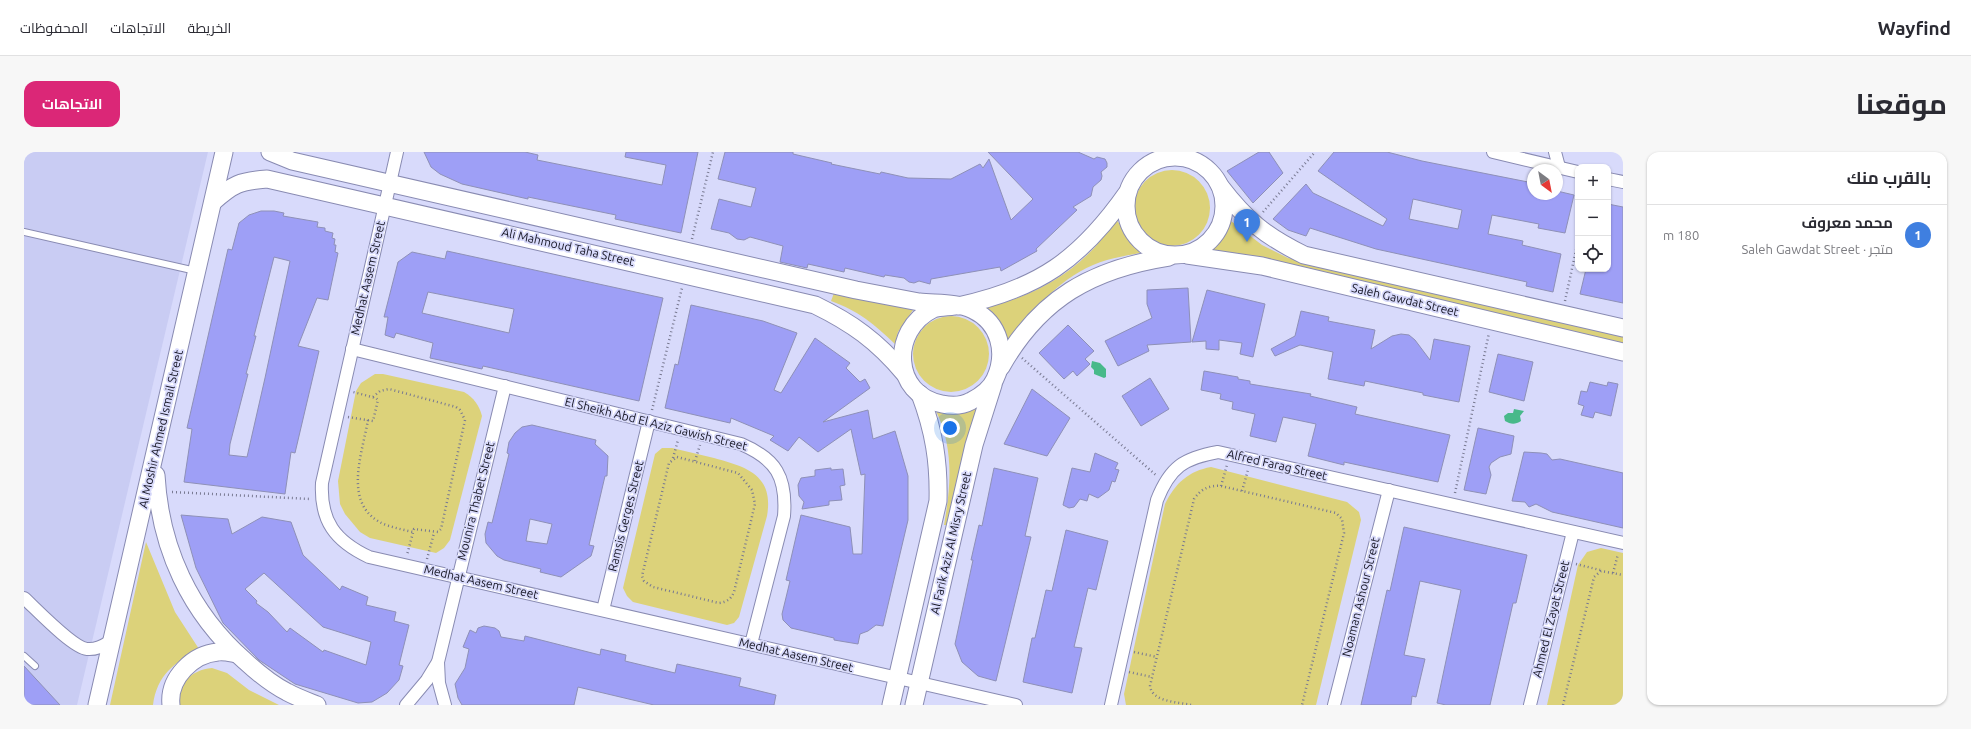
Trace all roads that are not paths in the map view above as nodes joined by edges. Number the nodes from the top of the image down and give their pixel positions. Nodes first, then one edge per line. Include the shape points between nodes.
1 (224, 152) edge
2 (270, 152) edge
3 (397, 152) edge
4 (1141, 152) edge
5 (1202, 152) edge
6 (1493, 152) edge
7 (1555, 152) edge
8 (1513, 154) edge
9 (1548, 164) edge
10 (1558, 164) edge
11 (1563, 168) edge
12 (1575, 171) edge
13 (1216, 180) junction
14 (1611, 180) edge
15 (1623, 182) edge
16 (390, 183) junction
17 (1129, 187) junction
18 (213, 202) junction
19 (385, 206) junction
20 (24, 232) edge
21 (1179, 256) junction
22 (198, 271) junction
23 (956, 306) junction
24 (1623, 328) edge
25 (352, 349) junction
26 (1623, 352) edge
27 (905, 374) junction
28 (997, 376) junction
29 (505, 386) junction
30 (920, 394) junction
31 (649, 421) junction
32 (155, 459) junction
33 (1388, 490) junction
34 (1573, 532) junction
35 (1622, 543) edge
36 (458, 577) junction
37 (24, 598) edge
38 (603, 610) junction
39 (112, 640) junction
40 (751, 644) junction
41 (237, 654) junction
42 (24, 656) edge
43 (438, 662) junction
44 (35, 666) dead end
45 (898, 678) junction
46 (920, 683) junction
47 (98, 705) edge
48 (171, 705) edge
49 (318, 705) edge
50 (406, 705) edge
51 (445, 705) edge
52 (891, 705) edge
53 (914, 705) edge
54 (1016, 705) edge
55 (1111, 705) edge
56 (1334, 705) edge
57 (1530, 705) edge

1 - 18 street, Al Moshir Ahmed Ismail Street
2 - 16 street, Ali Mahmoud Taha Street via 292,161
3 - 16 street, Medhat Aasem Street
4 - 17 street
5 - 13 street
6 - 8 street
7 - 10 street
8 - 9 street
11 - 12 street
13 - 17 street via 1198,162 1180,157 1161,159 1144,167
13 - 21 street via 1224,203 1223,220 1215,236 1202,248
13 - 24 street, Saleh Gawdat Street via 1253,224 1277,242 1304,255
14 - 15 street
16 - 19 street, Medhat Aasem Street
16 - 23 street, Ali Mahmoud Taha Street via 888,296
17 - 21 street via 1125,211 1130,228 1140,242 1155,252
17 - 23 street via 1107,222 1083,247 1055,269 1025,286 999,296
18 - 19 street, Ali Mahmoud Taha Street via 231,186 248,180 267,179
18 - 22 street, Al Moshir Ahmed Ismail Street
19 - 25 street, Medhat Aasem Street
19 - 27 street, Ali Mahmoud Taha Street via 815,305 865,333 887,352
20 - 22 lane
21 - 26 street, Saleh Gawdat Street via 1262,266
21 - 28 street, Al Farik Aziz Al Misry Street via 1137,262 1109,271 1071,290 1042,312 1026,329
22 - 32 street, Al Moshir Ahmed Ismail Street
23 - 27 street via 934,309 917,319 906,336 902,355
23 - 28 street via 972,310 984,317 994,328 1000,341 1002,355
25 - 29 street, El Sheikh Abd El Aziz Gawish Street
25 - 36 street, Medhat Aasem Street via 322,483 321,500 326,518 336,535 351,548 369,557
27 - 30 street
28 - 30 street via 982,395 962,404 951,406 934,402
28 - 46 street, Al Farik Aziz Al Misry Street via 974,444
29 - 31 street, El Sheikh Abd El Aziz Gawish Street
29 - 36 street, Mounira Thabet Street
30 - 45 street, Al Farik Aziz Al Misry Street via 936,446 938,502
31 - 38 street, Ramsis Gerges Street
31 - 40 street, El Sheikh Abd El Aziz Gawish Street via 741,444 758,451 772,463 781,479 785,497 784,516
32 - 39 street, Al Moshir Ahmed Ismail Street
32 - 41 street via 163,531 175,565 191,598 212,628
33 - 34 street, Alfred Farag Street
33 - 55 street, Alfred Farag Street via 1218,452 1196,456 1178,466 1164,483 1157,500
33 - 56 street, Noaman Ashour Street
34 - 35 street, Alfred Farag Street
34 - 57 street, Ahmed El Zayat Street
36 - 38 street, Medhat Aasem Street
36 - 43 street, Mounira Thabet Street
37 - 39 street via 70,642 85,649 98,648
38 - 40 street, Medhat Aasem Street
39 - 47 street, Al Moshir Ahmed Ismail Street
40 - 45 street, Medhat Aasem Street
41 - 48 street via 212,653 185,667 175,682
41 - 49 street via 260,675 286,692
42 - 44 lane
43 - 50 street, Mounira Thabet Street
43 - 51 street, Mounira Thabet Street via 439,683
45 - 46 street, Medhat Aasem Street
45 - 52 street, Al Farik Aziz Al Misry Street
46 - 53 street, Al Farik Aziz Al Misry Street
46 - 54 street, Medhat Aasem Street

